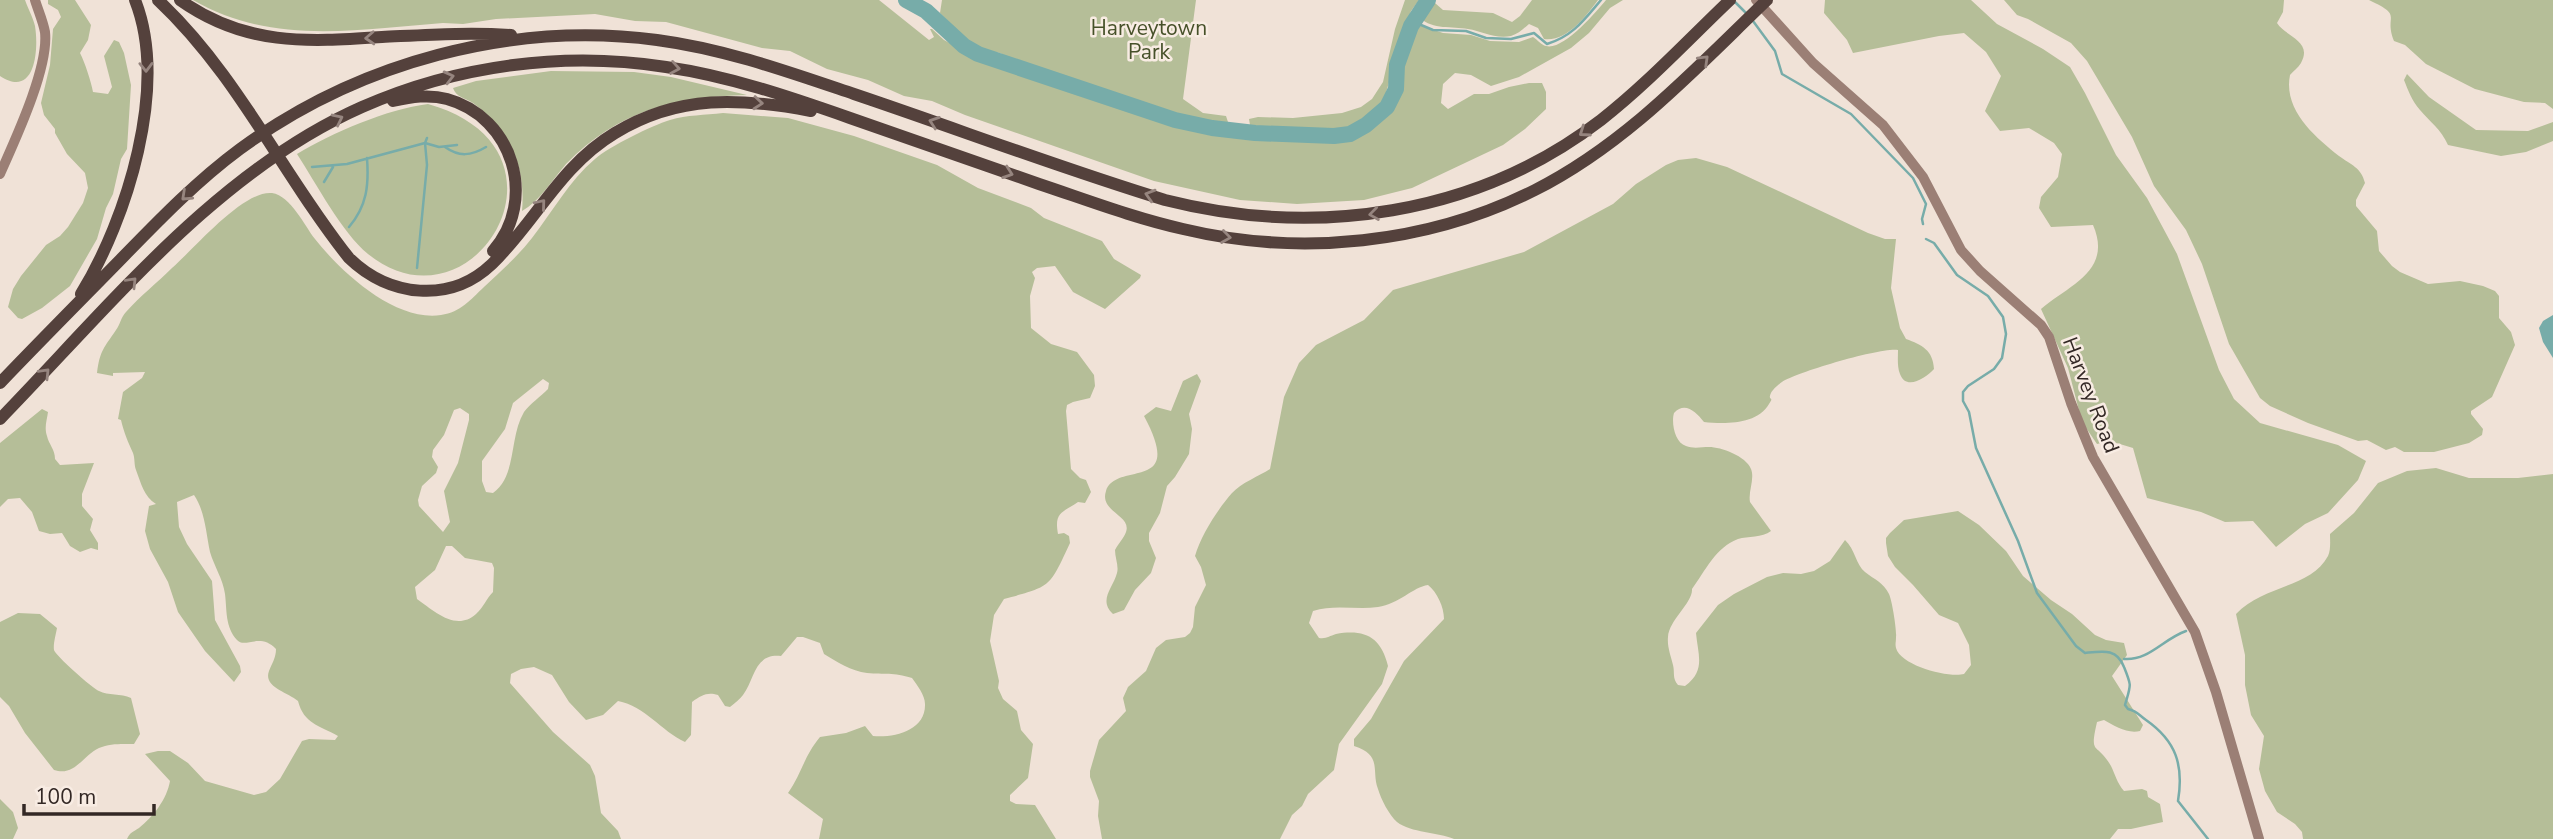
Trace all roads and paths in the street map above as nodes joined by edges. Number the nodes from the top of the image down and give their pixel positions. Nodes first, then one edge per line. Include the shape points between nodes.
1 (35, 0) edge
2 (135, 0) edge
3 (158, 0) edge
4 (170, 0) edge
5 (180, 0) edge
6 (1730, 0) edge
7 (1756, 0) edge
8 (1767, 0) edge
9 (536, 38) junction
10 (362, 107) junction
11 (844, 116) junction
12 (0, 174) edge
13 (68, 312) junction
14 (0, 383) edge
15 (3, 417) edge
16 (2259, 839) edge

1 - 12 street via 45,32 43,57
2 -> 13 highway via 146,65 138,151 117,222
3 -> 11 highway via 230,81 349,258 380,282 406,290 443,289 479,274 586,154 647,117 698,103 735,101
4 - 10 highway via 238,80 361,260 393,279 417,284 457,278 480,264 497,246 514,213 516,177 503,141 473,111 446,99 412,97
9 -> 5 highway via 482,33 276,39 221,24
6 -> 9 highway via 1599,121 1527,166 1441,201 1381,214 1318,219 1223,213 1156,197 720,52 626,37
7 - 16 street, Harvey Road via 1813,62 1883,125 1923,177 1961,250 2049,337 2093,457 2195,632
11 -> 8 highway via 1184,229 1246,239 1365,240 1418,232 1506,204 1589,159 1655,107
9 -> 13 highway via 422,59 361,80 299,111 237,151
10 -> 11 highway via 481,70 604,60 707,74
15 -> 10 highway via 177,237 251,172 314,131
13 - 14 highway

